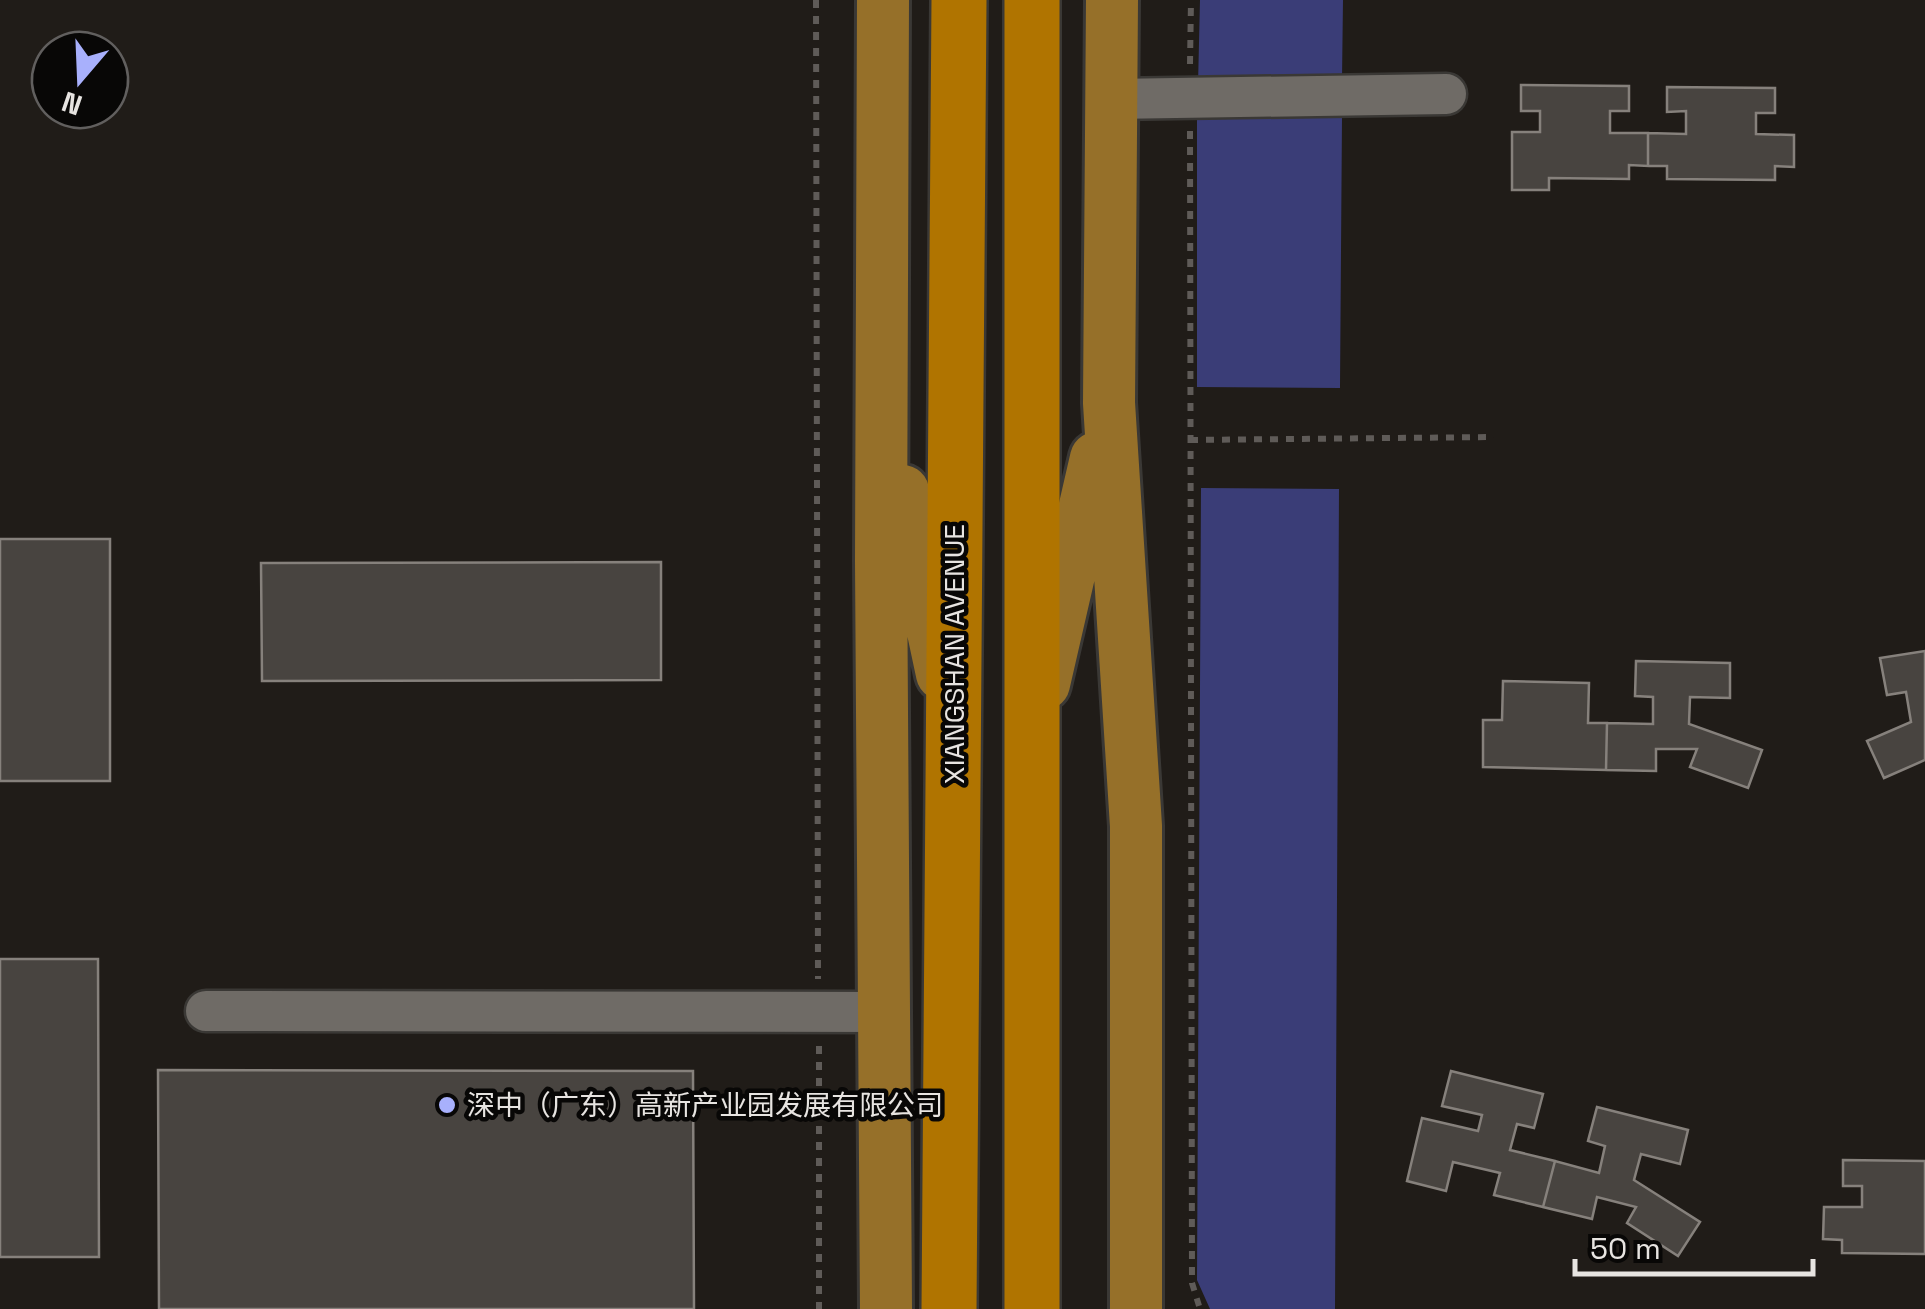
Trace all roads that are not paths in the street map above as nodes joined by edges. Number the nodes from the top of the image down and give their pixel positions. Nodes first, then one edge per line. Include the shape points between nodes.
1 (883, 0) edge
2 (959, 0) edge
3 (1032, 0) edge
4 (1112, 0) edge
5 (1446, 94) dead end
6 (1112, 100) junction
7 (882, 392) junction
8 (1110, 402) junction
9 (954, 730) junction
10 (1032, 734) junction
11 (206, 1011) dead end
12 (884, 1012) junction
13 (1136, 1308) edge
14 (886, 1309) edge
15 (949, 1309) edge
16 (1032, 1309) edge

1 - 7 main road
2 - 9 highway, XIANGSHAN AVENUE
3 - 10 highway
4 - 6 main road
5 - 6 street
6 - 8 main road
7 - 9 main road
7 - 12 main road
8 - 10 main road
8 - 13 main road via 1136,826
9 - 15 highway, XIANGSHAN AVENUE
10 - 16 highway
11 - 12 street
12 - 14 main road

